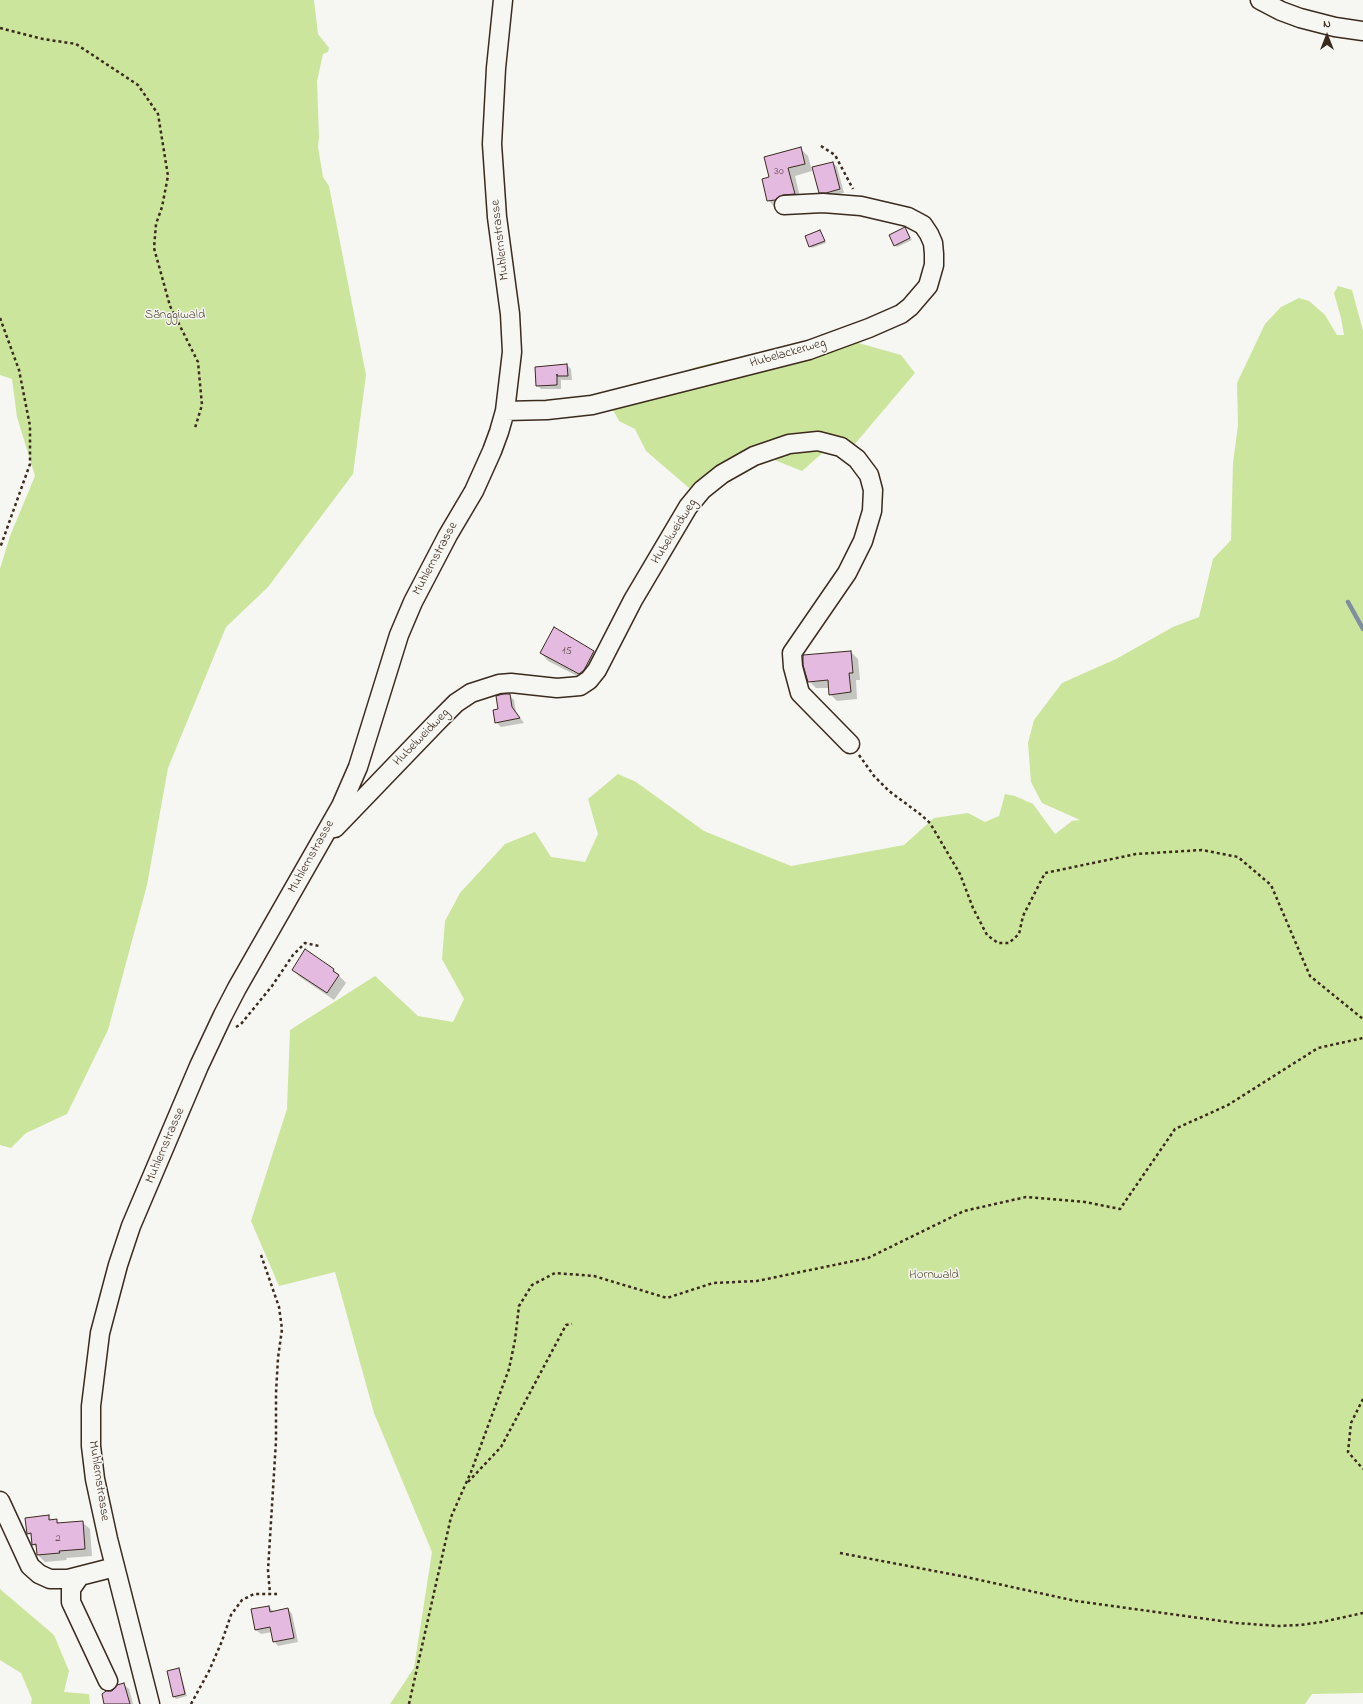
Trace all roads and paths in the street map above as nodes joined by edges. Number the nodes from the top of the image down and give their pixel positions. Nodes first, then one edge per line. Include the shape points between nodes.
1 (503, 0) edge
2 (1260, 0) edge
3 (0, 28) edge
4 (1363, 31) edge
5 (821, 146) dead end
6 (784, 205) dead end
7 (861, 206) junction
8 (0, 318) edge
9 (505, 411) junction
10 (195, 428) dead end
11 (0, 548) edge
12 (850, 744) joint
13 (319, 844) junction
14 (319, 946) dead end
15 (1363, 1019) edge
16 (1363, 1038) edge
17 (212, 1039) junction
18 (261, 1255) dead end
19 (572, 1324) dead end
20 (1363, 1400) edge
21 (1363, 1469) edge
22 (466, 1484) junction
23 (0, 1501) edge
24 (840, 1553) dead end
25 (115, 1567) junction
26 (80, 1576) junction
27 (270, 1594) junction
28 (277, 1594) dead end
29 (1363, 1613) edge
30 (108, 1681) dead end
31 (150, 1704) edge
32 (191, 1704) edge
33 (409, 1704) edge

1 - 9 street, Muhlernstrasse via 492,144 497,217 510,314 512,352
2 - 4 street via 1300,18
3 - 10 path via 76,44 138,85 158,114 168,176 156,224 154,248 170,306 198,362 202,405
5 - 7 path via 836,155
6 - 7 street, Hubelackerweg via 823,203
7 - 9 street, Hubelackerweg via 888,212 923,225 933,243 934,265 928,286 901,314 810,350 667,387 577,407
8 - 11 path via 19,370 30,426 30,464
9 - 13 street, Muhlernstrasse via 492,451 474,491 413,602 358,766 341,806
12 - 13 street, Hubelweidweg via 800,693 792,666 792,653 847,574 863,541 872,511 873,490 869,476 857,459 841,448 818,441 789,444 754,456 722,474 702,490 688,507 589,680 580,686 557,688 499,684 471,693 456,703
12 - 15 path via 874,776 930,824 960,874 987,935 998,943 1009,943 1019,934 1023,916 1044,873 1136,854 1202,850 1238,857 1271,885 1310,976
13 - 17 street, Muhlernstrasse via 237,988
14 - 17 path via 306,943 293,955 241,1024
16 - 22 path via 1318,1048 1228,1105 1175,1129 1120,1209 1085,1202 1026,1196 964,1211 868,1258 757,1281 713,1283 667,1298 594,1276 555,1273 532,1285 519,1306 509,1369
17 - 25 street, Muhlernstrasse via 131,1226 100,1333 93,1388 91,1446 100,1506
18 - 27 path via 279,1307 282,1329 276,1393 276,1441 268,1570
19 - 22 path via 566,1325 501,1446
20 - 21 path via 1351,1424 1348,1452
22 - 33 path via 451,1517
23 - 26 street via 30,1566 50,1579
24 - 29 path via 1076,1601 1236,1623 1300,1625
25 - 26 street
25 - 31 street, Muhlernstrasse
26 - 30 street via 71,1589 71,1602
27 - 28 path
27 - 32 path via 254,1594 242,1600 231,1615 209,1671

